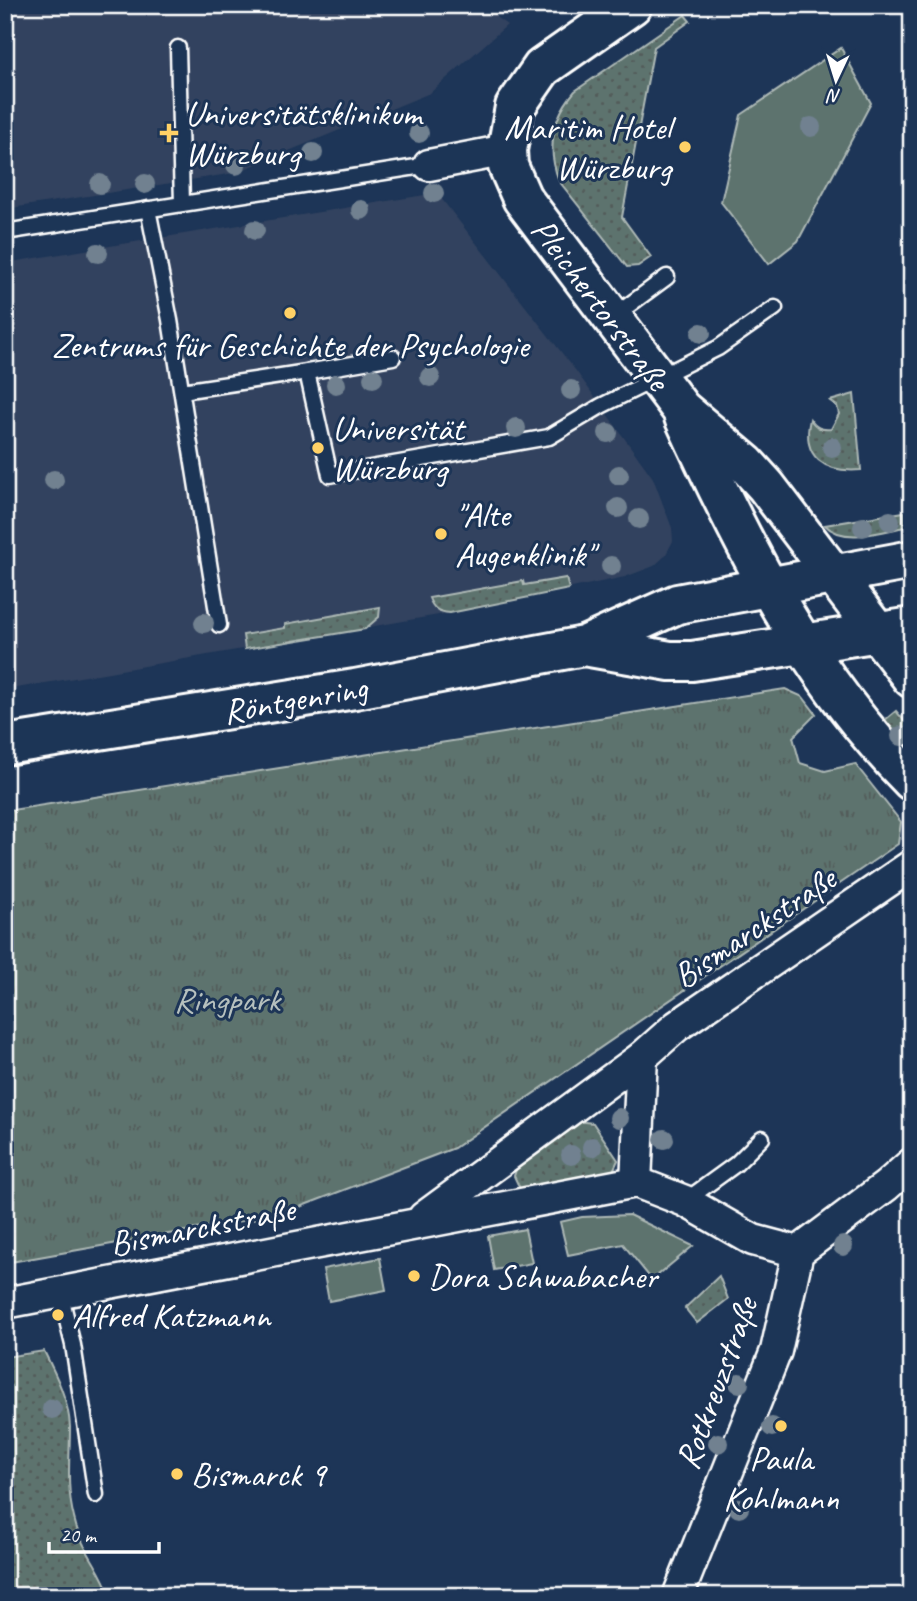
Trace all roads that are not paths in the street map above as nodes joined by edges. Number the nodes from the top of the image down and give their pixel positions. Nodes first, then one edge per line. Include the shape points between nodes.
1 (632, 5) edge
2 (178, 48) dead end
3 (508, 150) junction
4 (429, 166) joint
5 (182, 204) junction
6 (148, 209) junction
7 (5, 232) edge
8 (667, 278) dead end
9 (775, 308) dead end
10 (611, 318) junction
11 (393, 357) dead end
12 (307, 372) junction
13 (656, 378) junction
14 (182, 391) junction
15 (681, 409) junction
16 (912, 560) edge
17 (830, 574) junction
18 (768, 586) junction
19 (219, 625) dead end
20 (894, 630) edge
21 (803, 645) junction
22 (584, 646) junction
23 (912, 678) edge
24 (5, 745) edge
25 (912, 781) edge
26 (912, 865) edge
27 (642, 1057) junction
28 (762, 1138) dead end
29 (912, 1163) edge
30 (486, 1173) junction
31 (636, 1182) junction
32 (685, 1200) junction
33 (513, 1205) junction
34 (414, 1224) junction
35 (798, 1252) junction
36 (60, 1292) junction
37 (5, 1303) edge
38 (96, 1495) dead end
39 (678, 1596) edge

1 - 3 main road, Pleichertorstraße via 542,68 515,107
2 - 5 lane
3 - 4 street
3 - 10 main road, Pleichertorstraße via 508,166 522,198
4 - 5 lane
5 - 6 lane
6 - 7 lane
6 - 14 lane
8 - 10 lane
9 - 13 lane via 718,348
10 - 13 main road, Pleichertorstraße
11 - 12 lane
12 - 13 lane via 330,475 549,437
12 - 14 lane
13 - 15 main road, Pleichertorstraße
14 - 19 lane
15 - 17 main road, Pleichertorstraße via 766,486
15 - 18 main road, Pleichertorstraße
16 - 17 main road, Röntgenring
17 - 18 main road, Röntgenring
17 - 20 main road, Pleichertorstraße
18 - 21 main road, Pleichertorstraße
18 - 22 main road, Röntgenring via 677,604
20 - 21 main road, Röntgenring
20 - 23 main road, Pleichertorstraße
21 - 22 main road, Röntgenring via 692,661
21 - 25 main road, Pleichertorstraße via 853,717
22 - 24 main road, Röntgenring via 355,689
26 - 27 street, Bismarckstraße via 677,1026
27 - 30 street, Bismarckstraße
27 - 31 street
28 - 32 lane via 736,1164
29 - 35 street
30 - 33 street via 502,1185
30 - 34 street, Bismarckstraße
31 - 32 street
31 - 33 street, Bismarckstraße
32 - 35 street via 754,1240
33 - 34 street, Bismarckstraße
34 - 36 street, Bismarckstraße
35 - 39 street, Rotkreuzstraße via 776,1351
36 - 37 street, Bismarckstraße
36 - 38 lane via 73,1345

